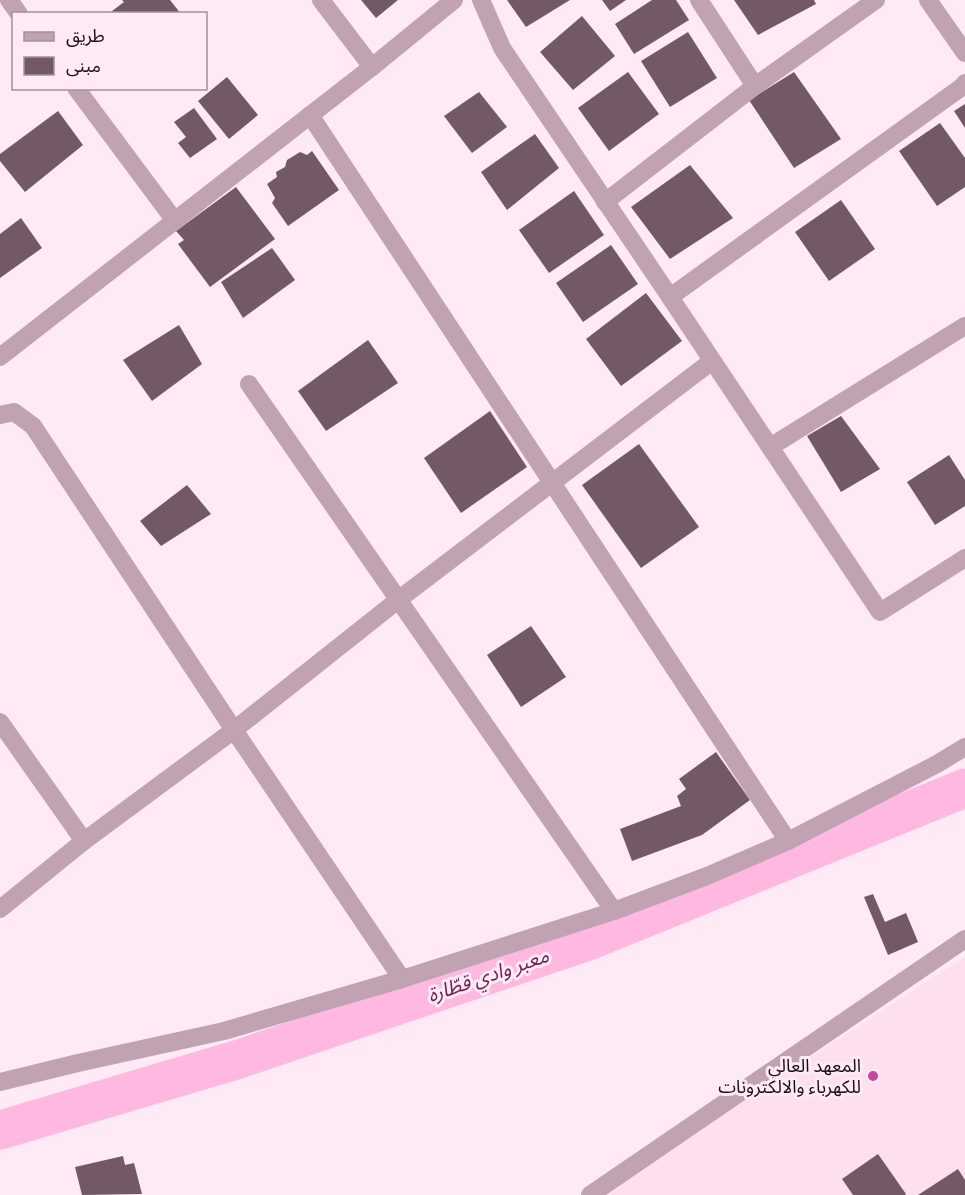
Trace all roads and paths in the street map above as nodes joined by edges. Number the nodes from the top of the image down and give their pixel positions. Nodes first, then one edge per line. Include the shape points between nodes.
1 (321, 0) edge
2 (454, 0) edge
3 (481, 0) edge
4 (699, 0) edge
5 (876, 0) edge
6 (928, 0) edge
7 (965, 52) edge
8 (372, 67) junction
9 (965, 83) edge
10 (755, 86) junction
11 (77, 90) edge
12 (310, 115) junction
13 (605, 202) junction
14 (175, 221) junction
15 (670, 297) junction
16 (965, 326) edge
17 (0, 357) edge
18 (712, 361) junction
19 (249, 384) dead end
20 (0, 415) edge
21 (770, 447) junction
22 (552, 483) junction
23 (965, 558) edge
24 (398, 600) junction
25 (0, 722) edge
26 (234, 730) junction
27 (965, 747) edge
28 (84, 841) junction
29 (789, 841) junction
30 (0, 909) edge
31 (614, 911) junction
32 (965, 939) edge
33 (402, 979) junction
34 (0, 1082) edge
35 (590, 1195) edge

1 - 8 street
2 - 8 street
3 - 13 street via 502,48
4 - 10 street
5 - 10 street
6 - 7 street
8 - 12 street
9 - 15 street
10 - 13 street
11 - 14 street
12 - 14 street
12 - 22 street
13 - 15 street
14 - 17 street
15 - 18 street
16 - 21 street
18 - 21 street
18 - 22 street
19 - 24 street
20 - 26 street via 14,412 33,426
21 - 23 street via 879,612
22 - 24 street
22 - 29 street
24 - 26 street
24 - 31 street
25 - 28 street
26 - 28 street
26 - 33 street
27 - 29 street
28 - 30 street
29 - 31 street
31 - 33 street
32 - 35 street
33 - 34 street via 224,1031

